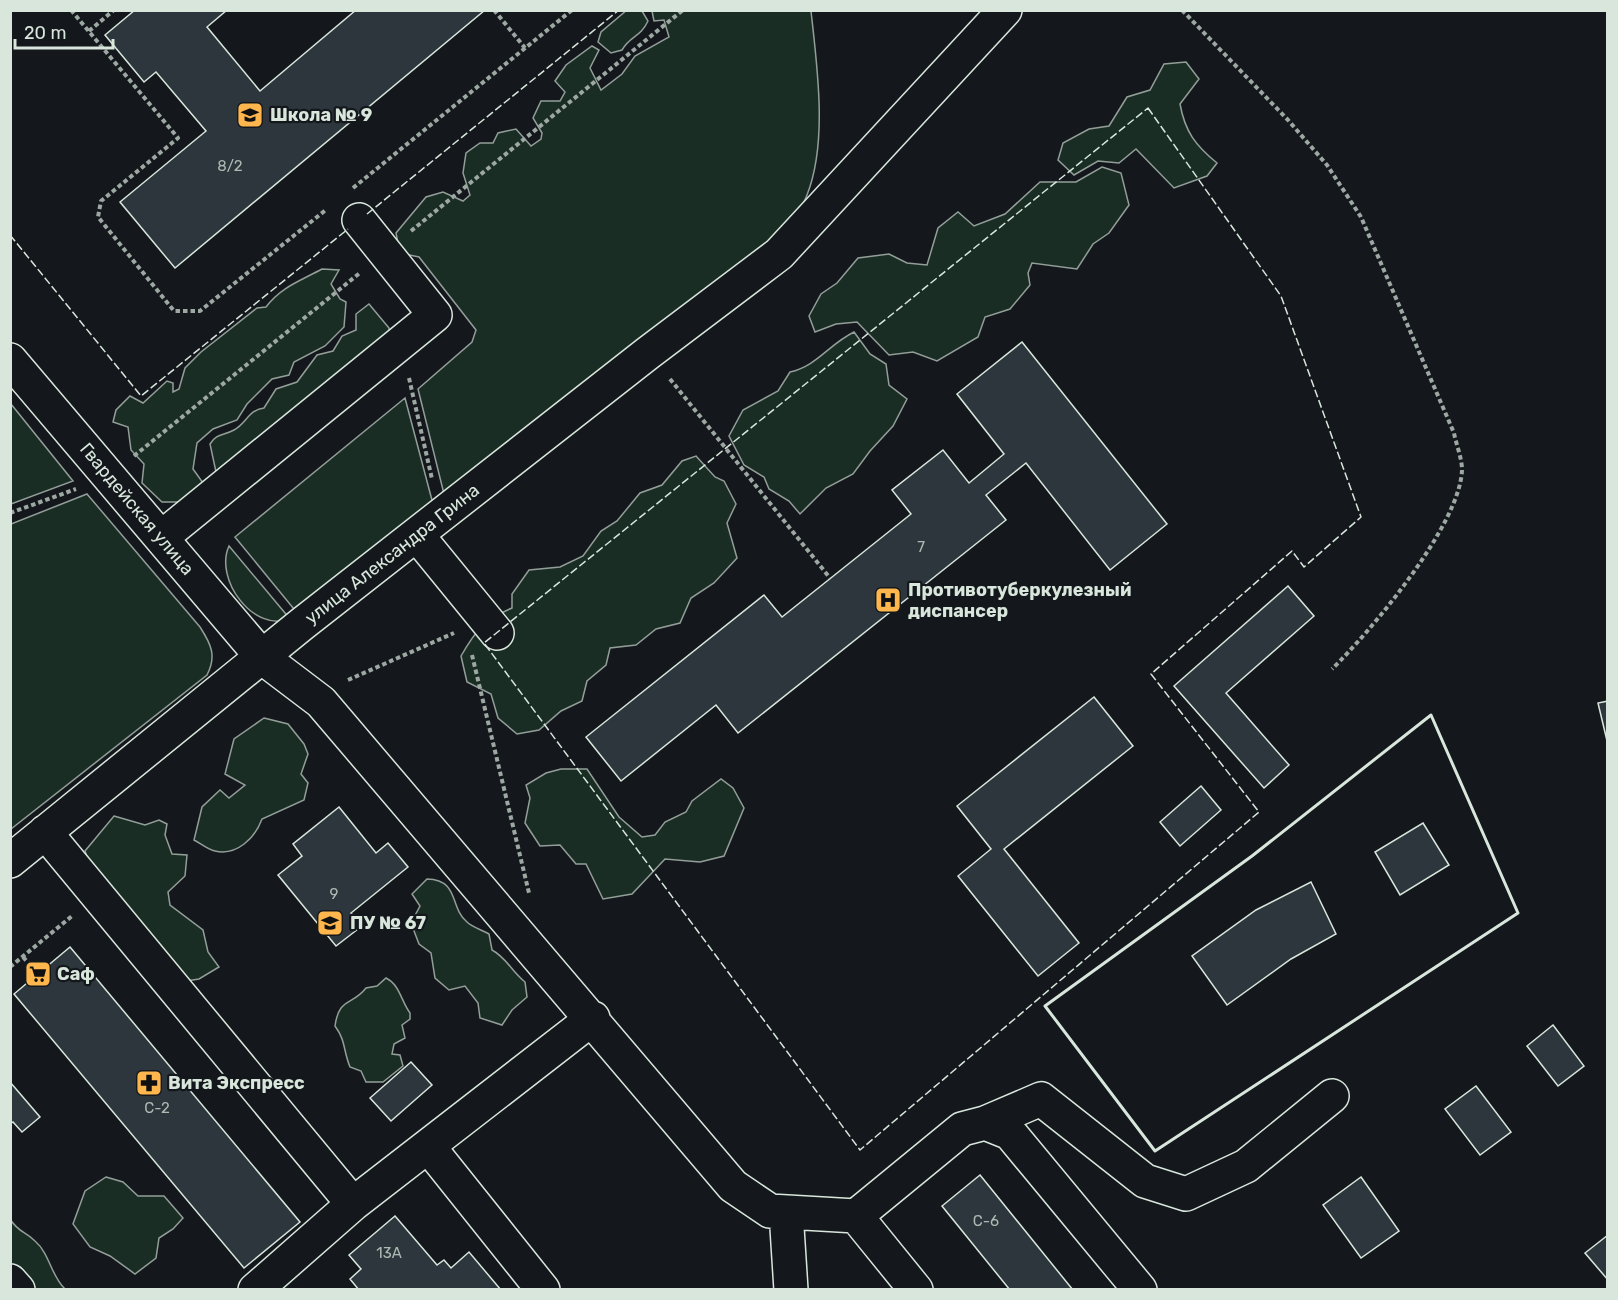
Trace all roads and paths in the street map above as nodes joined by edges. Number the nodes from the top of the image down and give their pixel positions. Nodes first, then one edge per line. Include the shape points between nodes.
1 (71, 10) edge
2 (114, 10) edge
3 (494, 10) edge
4 (572, 10) edge
5 (683, 10) edge
6 (1005, 10) edge
7 (1182, 10) edge
8 (89, 31) junction
9 (525, 48) junction
10 (347, 205) junction
11 (385, 252) junction
12 (400, 342) junction
13 (648, 353) junction
14 (10, 360) edge
15 (110, 477) junction
16 (10, 513) edge
17 (429, 525) junction
18 (162, 537) junction
19 (830, 578) dead end
20 (481, 625) junction
21 (263, 658) junction
22 (1332, 669) dead end
23 (348, 681) dead end
24 (45, 832) junction
25 (10, 861) edge
26 (97, 895) junction
27 (530, 898) dead end
28 (23, 957) junction
29 (10, 967) edge
30 (38, 974) dead end
31 (592, 1018) junction
32 (1332, 1096) dead end
33 (985, 1123) junction
34 (428, 1146) junction
35 (353, 1204) junction
36 (786, 1212) junction
37 (856, 1216) junction
38 (10, 1281) edge
39 (18, 1290) edge
40 (255, 1290) edge
41 (543, 1290) edge
42 (791, 1290) edge
43 (916, 1290) edge
44 (1140, 1290) edge

1 - 8 path
2 - 8 path
3 - 9 path
4 - 9 path
5 - 11 path
6 - 13 street, улица Александра Грина via 779,254
7 - 22 path via 1327,165 1360,218 1454,433 1462,469 1453,503 1429,552 1359,643
8 - 10 path via 178,138 100,201 98,217 174,311 200,311
9 - 10 path
10 - 11 street
11 - 12 street via 435,315
11 - 15 path
12 - 17 path
12 - 18 street
13 - 17 street, улица Александра Грина
13 - 19 path
14 - 15 street, Гвардейская улица
15 - 16 path
15 - 18 street, Гвардейская улица
17 - 20 street
17 - 21 street, улица Александра Грина
18 - 21 street, Гвардейская улица
20 - 23 path
20 - 27 path
21 - 24 street, улица Александра Грина
21 - 31 street, Гвардейская улица via 321,702
24 - 25 street, улица Александра Грина
24 - 26 street
26 - 28 path
26 - 35 street
28 - 29 path
28 - 30 path
31 - 34 street
31 - 36 street, Гвардейская улица via 733,1186 771,1211
32 - 33 street via 1246,1166 1186,1194 1145,1181 1041,1100
33 - 37 street via 962,1129
33 - 44 street via 1010,1132
34 - 35 street
34 - 41 street
35 - 40 street
36 - 37 street, Гвардейская улица
36 - 42 street
37 - 43 street
38 - 39 street

